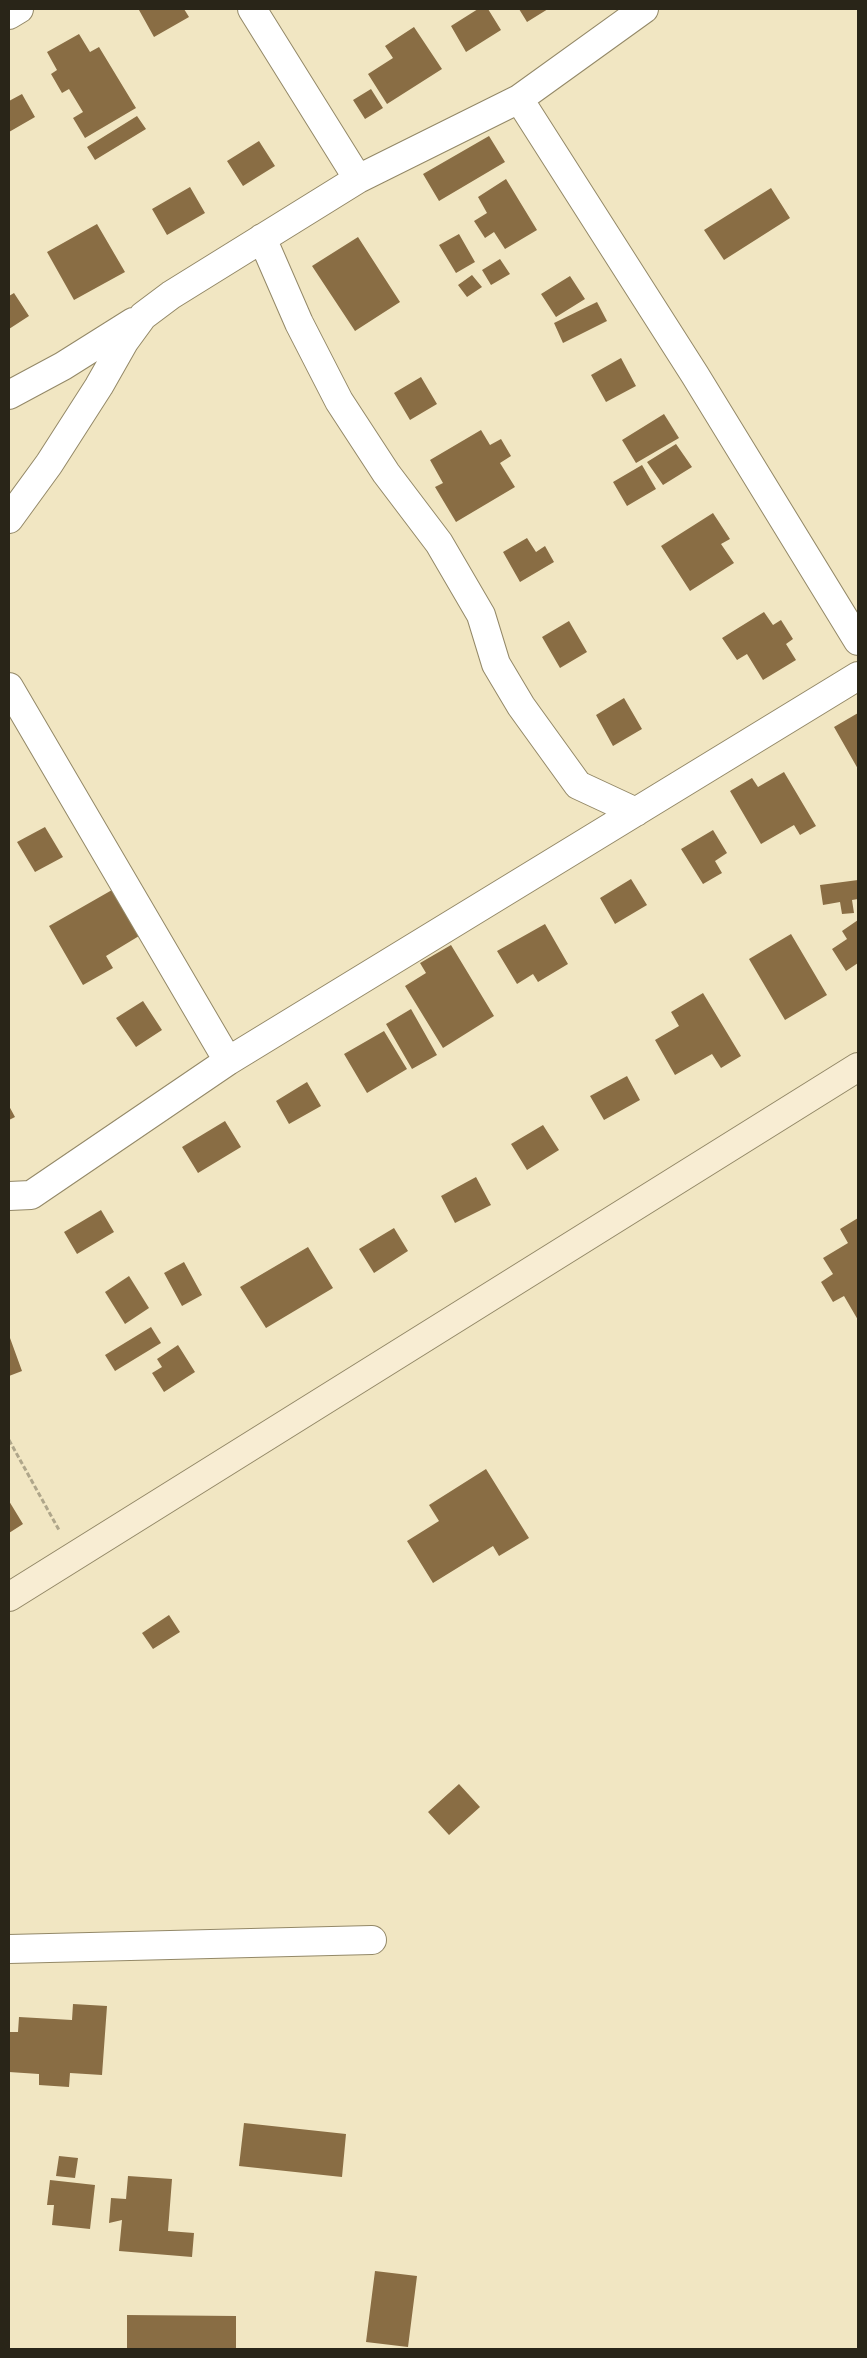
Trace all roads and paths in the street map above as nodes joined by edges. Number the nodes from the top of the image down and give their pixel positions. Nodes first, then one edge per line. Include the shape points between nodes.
1 (252, 9) edge
2 (644, 9) edge
3 (519, 99) junction
4 (358, 179) junction
5 (262, 238) junction
6 (143, 316) junction
7 (9, 395) edge
8 (9, 519) edge
9 (858, 641) edge
10 (858, 676) edge
11 (9, 687) edge
12 (636, 812) junction
13 (228, 1062) junction
14 (858, 1067) edge
15 (9, 1196) edge
16 (9, 1440) edge
17 (74, 1557) junction
18 (9, 1597) edge
19 (372, 1940) dead end
20 (9, 1949) edge

1 - 4 street
2 - 3 street
3 - 4 street
3 - 9 street via 695,375
4 - 5 street
5 - 6 street
5 - 12 street via 299,323 339,401 386,473 440,543 481,616 496,664 521,706 578,785
6 - 7 street
6 - 8 street
10 - 12 street
11 - 13 street
12 - 13 street
13 - 15 street via 31,1195
14 - 17 street
16 - 17 path
17 - 18 street
19 - 20 street

